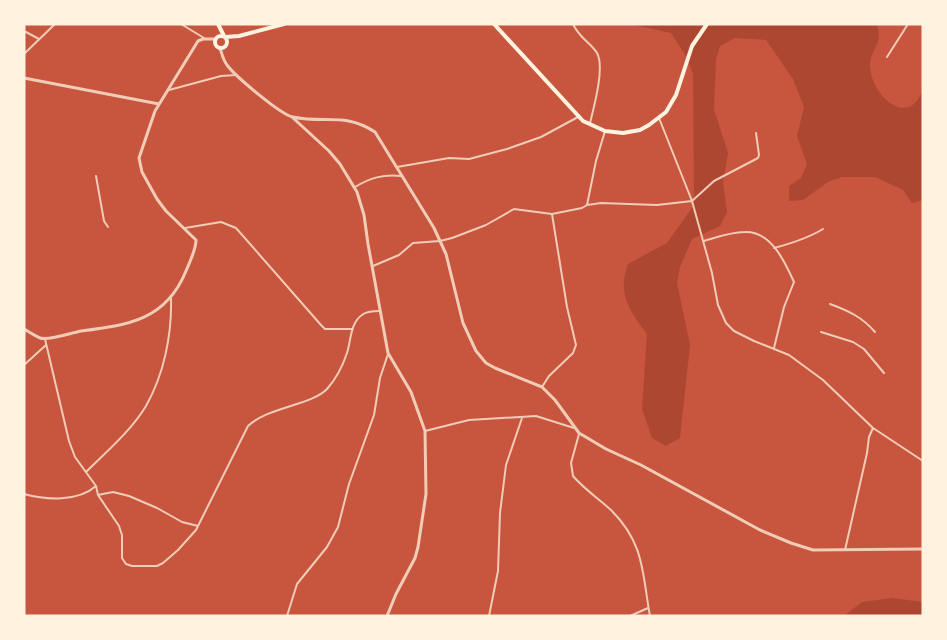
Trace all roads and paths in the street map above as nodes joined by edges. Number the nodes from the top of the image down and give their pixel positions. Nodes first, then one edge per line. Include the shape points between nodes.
1 (55, 24) edge
2 (181, 24) edge
3 (218, 24) edge
4 (284, 24) edge
5 (494, 24) edge
6 (573, 24) edge
7 (707, 24) edge
8 (908, 24) edge
9 (24, 31) edge
10 (239, 36) junction
11 (224, 37) junction
12 (205, 38) junction
13 (216, 38) junction
14 (39, 39) junction
15 (226, 44) junction
16 (220, 48) junction
17 (24, 54) edge
18 (887, 57) dead end
19 (237, 75) junction
20 (24, 78) edge
21 (169, 90) junction
22 (159, 104) junction
23 (292, 117) junction
24 (578, 117) junction
25 (659, 118) junction
26 (590, 126) junction
27 (605, 131) junction
28 (756, 133) dead end
29 (397, 167) junction
30 (96, 176) dead end
31 (401, 176) junction
32 (355, 188) junction
33 (692, 201) junction
34 (587, 205) junction
35 (552, 214) junction
36 (108, 227) dead end
37 (185, 228) junction
38 (823, 229) dead end
39 (440, 241) junction
40 (704, 241) junction
41 (774, 248) junction
42 (372, 266) junction
43 (171, 298) junction
44 (830, 304) dead end
45 (380, 310) junction
46 (24, 329) edge
47 (353, 329) junction
48 (821, 332) dead end
49 (875, 332) dead end
50 (45, 339) junction
51 (46, 345) junction
52 (774, 349) junction
53 (388, 353) junction
54 (24, 365) edge
55 (884, 373) dead end
56 (542, 387) junction
57 (522, 418) junction
58 (575, 428) junction
59 (873, 429) junction
60 (424, 431) junction
61 (579, 434) junction
62 (923, 461) edge
63 (86, 471) junction
64 (96, 486) junction
65 (24, 494) edge
66 (98, 495) junction
67 (198, 526) junction
68 (923, 549) edge
69 (845, 550) junction
70 (648, 608) junction
71 (287, 616) edge
72 (387, 616) edge
73 (489, 616) edge
74 (630, 616) edge
75 (650, 616) edge

1 - 14 street
2 - 12 street
3 - 11 highway
3 - 13 highway
4 - 10 highway
5 - 24 highway
6 - 26 street via 597,53 600,64
7 - 25 highway via 690,52 676,95
8 - 18 street
9 - 14 street
10 - 11 highway
10 - 15 highway
11 - 13 highway
11 - 15 highway
12 - 13 street
12 - 21 street via 198,41
13 - 16 highway
14 - 17 street
15 - 16 highway
16 - 19 street via 226,64
19 - 21 street
19 - 23 street
20 - 22 street
21 - 22 street
22 - 37 street via 140,153 140,168 166,211
23 - 29 street via 338,119 365,125 375,132
23 - 32 street via 329,151
24 - 26 highway
24 - 29 street via 507,149 469,159
25 - 27 highway via 633,131
25 - 33 street
26 - 27 highway
27 - 34 street
28 - 33 street via 758,158 714,181
29 - 31 street
30 - 36 street
31 - 32 street via 380,176
31 - 39 street
32 - 42 street via 364,214
33 - 34 street via 651,206
33 - 40 street
34 - 35 street
35 - 39 street via 514,209 486,225
35 - 56 street via 576,345
37 - 43 street via 196,243
37 - 47 street via 221,222 236,228 325,329
38 - 41 street
39 - 42 street via 413,243 399,255
39 - 56 street via 463,323 476,351 495,368
40 - 41 street via 746,231 758,234
40 - 52 street via 726,323 734,331
41 - 52 street via 794,282
42 - 45 street
43 - 50 street via 131,323
43 - 63 street via 167,348 146,407
44 - 49 street via 854,314
45 - 47 street via 363,314
45 - 53 street
46 - 50 street
47 - 67 street via 347,353 322,394 275,410 248,426
48 - 55 street via 854,342
50 - 51 street
51 - 54 street
51 - 63 street via 69,441
52 - 59 street via 823,380
53 - 60 street via 411,392
53 - 71 street via 372,420 338,527 297,584
56 - 58 street
57 - 58 street via 536,416
57 - 60 street via 469,420
57 - 73 street via 506,465 498,571
58 - 61 street
59 - 62 street
59 - 69 street
60 - 72 street via 426,494 418,547
61 - 69 street via 760,530 813,550
61 - 70 street via 571,463 573,476 635,540
63 - 64 street
64 - 65 street via 70,497 39,498
64 - 66 street
66 - 67 street via 113,492 129,496
66 - 67 street via 119,526 122,558 132,566 163,563
68 - 69 street
70 - 74 street
70 - 75 street

